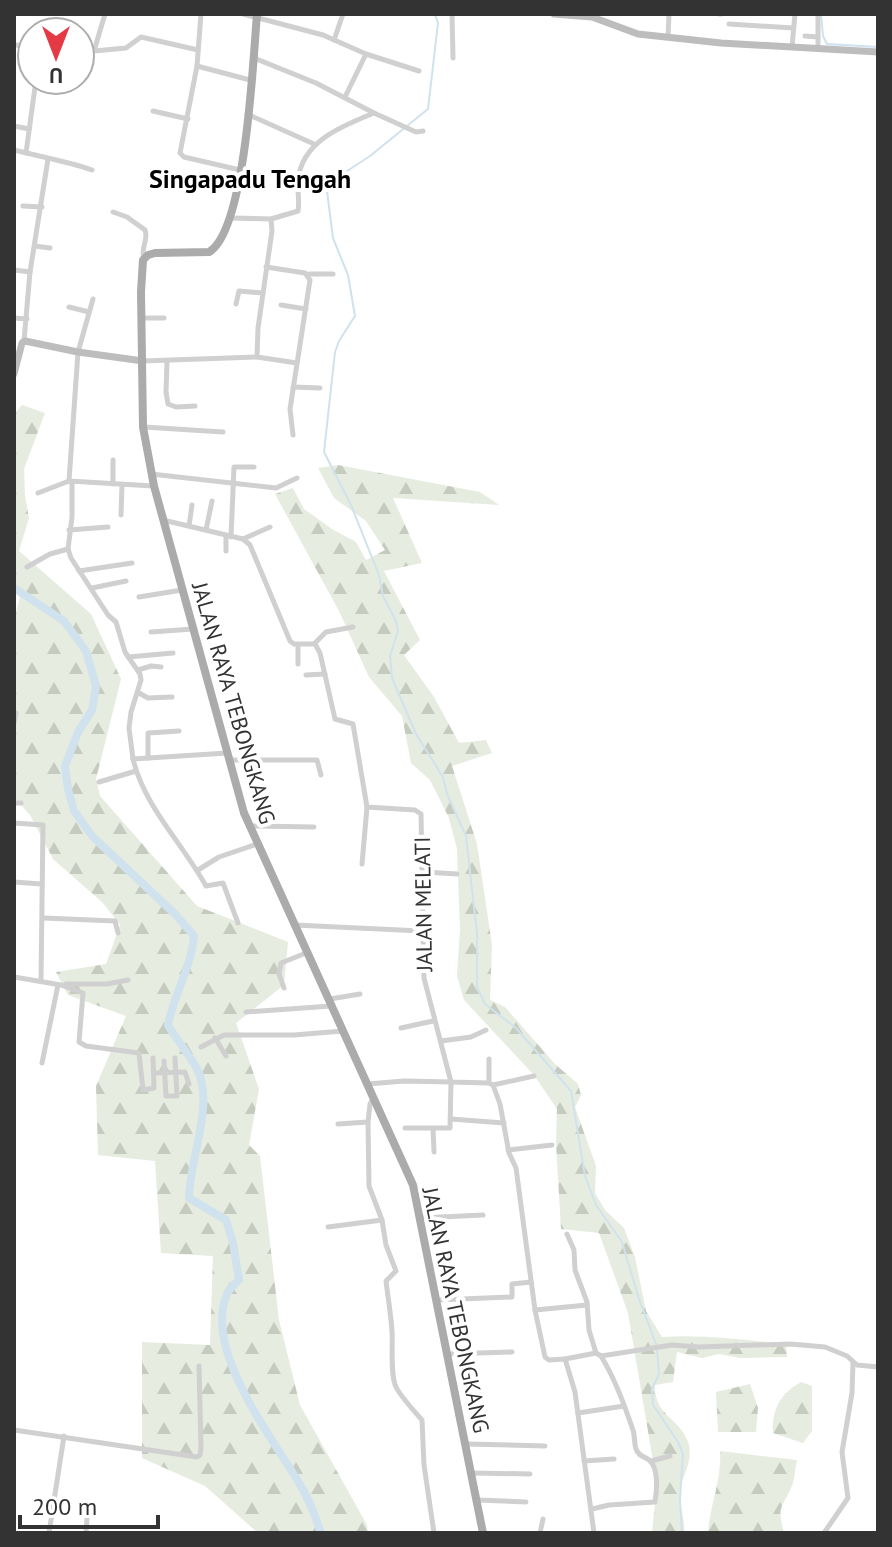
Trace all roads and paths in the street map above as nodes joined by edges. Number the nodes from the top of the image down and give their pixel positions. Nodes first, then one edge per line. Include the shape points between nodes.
1 (105, 14) edge
2 (201, 14) edge
3 (243, 14) edge
4 (343, 14) edge
5 (452, 14) edge
6 (554, 14) edge
7 (669, 14) edge
8 (795, 14) edge
9 (818, 14) edge
10 (257, 15) edge
11 (729, 24) dead end
12 (793, 28) junction
13 (805, 36) dead end
14 (668, 37) junction
15 (818, 37) junction
16 (334, 40) junction
17 (96, 44) edge
18 (792, 47) junction
19 (818, 49) junction
20 (198, 50) junction
21 (96, 51) edge
22 (878, 52) edge
23 (366, 54) junction
24 (253, 57) junction
25 (453, 58) dead end
26 (197, 66) junction
27 (419, 71) dead end
28 (250, 80) junction
29 (34, 96) edge
30 (345, 97) junction
31 (153, 111) dead end
32 (374, 113) junction
33 (247, 114) junction
34 (188, 119) junction
35 (14, 126) edge
36 (29, 129) junction
37 (423, 131) dead end
38 (314, 144) junction
39 (14, 150) edge
40 (26, 153) junction
41 (48, 159) junction
42 (92, 170) dead end
43 (240, 170) junction
44 (23, 206) dead end
45 (42, 207) junction
46 (113, 212) dead end
47 (231, 218) junction
48 (271, 219) junction
49 (35, 246) junction
50 (50, 248) dead end
51 (144, 258) junction
52 (266, 267) junction
53 (14, 270) edge
54 (30, 272) junction
55 (308, 274) junction
56 (333, 274) dead end
57 (263, 293) junction
58 (93, 299) dead end
59 (236, 304) dead end
60 (281, 305) dead end
61 (69, 307) dead end
62 (306, 309) junction
63 (89, 312) junction
64 (14, 318) edge
65 (142, 318) junction
66 (164, 318) dead end
67 (27, 319) junction
68 (24, 341) junction
69 (78, 352) junction
70 (257, 357) junction
71 (16, 359) edge
72 (143, 361) junction
73 (167, 362) junction
74 (297, 363) junction
75 (14, 374) edge
76 (293, 387) junction
77 (320, 388) dead end
78 (195, 406) dead end
79 (143, 427) junction
80 (223, 432) dead end
81 (293, 435) dead end
82 (113, 460) dead end
83 (254, 467) dead end
84 (151, 474) junction
85 (297, 478) dead end
86 (70, 482) junction
87 (113, 484) junction
88 (232, 484) junction
89 (122, 485) junction
90 (154, 486) junction
91 (38, 493) dead end
92 (212, 501) dead end
93 (192, 505) dead end
94 (121, 515) dead end
95 (163, 520) junction
96 (189, 526) junction
97 (108, 527) dead end
98 (270, 527) dead end
99 (69, 530) junction
100 (206, 530) junction
101 (228, 537) junction
102 (245, 541) junction
103 (68, 549) junction
104 (226, 551) dead end
105 (132, 563) dead end
106 (27, 567) dead end
107 (78, 571) junction
108 (126, 581) dead end
109 (92, 588) junction
110 (182, 590) junction
111 (139, 597) dead end
112 (353, 627) dead end
113 (193, 629) junction
114 (151, 632) dead end
115 (299, 644) junction
116 (315, 644) junction
117 (173, 653) dead end
118 (128, 657) junction
119 (298, 664) dead end
120 (161, 667) dead end
121 (138, 670) junction
122 (325, 674) junction
123 (306, 675) dead end
124 (139, 693) junction
125 (172, 697) dead end
126 (16, 713) edge
127 (14, 723) edge
128 (179, 731) dead end
129 (228, 757) junction
130 (148, 758) junction
131 (133, 759) junction
132 (136, 771) junction
133 (321, 775) dead end
134 (99, 782) dead end
135 (367, 807) junction
136 (14, 823) edge
137 (250, 826) junction
138 (314, 827) dead end
139 (257, 844) junction
140 (362, 864) dead end
141 (198, 870) junction
142 (424, 872) junction
143 (457, 874) dead end
144 (14, 882) edge
145 (41, 884) junction
146 (44, 918) junction
147 (238, 923) dead end
148 (294, 925) junction
149 (421, 931) junction
150 (118, 933) dead end
151 (306, 953) junction
152 (14, 977) edge
153 (41, 980) junction
154 (128, 980) dead end
155 (59, 985) junction
156 (284, 988) dead end
157 (360, 994) dead end
158 (330, 1003) junction
159 (246, 1012) dead end
160 (433, 1021) junction
161 (401, 1028) dead end
162 (486, 1030) dead end
163 (343, 1031) junction
164 (215, 1038) junction
165 (441, 1041) junction
166 (201, 1047) dead end
167 (226, 1056) dead end
168 (153, 1058) dead end
169 (175, 1058) dead end
170 (489, 1059) dead end
171 (164, 1061) dead end
172 (42, 1063) dead end
173 (154, 1073) junction
174 (175, 1073) junction
175 (164, 1074) junction
176 (534, 1076) dead end
177 (451, 1082) junction
178 (189, 1084) dead end
179 (367, 1084) junction
180 (491, 1084) junction
181 (374, 1098) junction
182 (451, 1119) junction
183 (368, 1122) junction
184 (504, 1123) junction
185 (338, 1124) dead end
186 (405, 1128) dead end
187 (433, 1129) junction
188 (552, 1145) dead end
189 (508, 1150) junction
190 (434, 1152) dead end
191 (483, 1215) dead end
192 (420, 1218) junction
193 (382, 1220) junction
194 (328, 1227) dead end
195 (567, 1234) dead end
196 (531, 1282) junction
197 (437, 1300) junction
198 (587, 1305) junction
199 (535, 1310) junction
200 (512, 1352) dead end
201 (448, 1354) junction
202 (598, 1354) junction
203 (565, 1359) junction
204 (853, 1361) junction
205 (199, 1366) dead end
206 (878, 1367) edge
207 (624, 1406) junction
208 (578, 1413) junction
209 (14, 1430) edge
210 (64, 1436) junction
211 (465, 1443) junction
212 (545, 1446) dead end
213 (670, 1456) dead end
214 (614, 1459) dead end
215 (584, 1461) junction
216 (651, 1461) junction
217 (471, 1473) junction
218 (530, 1474) dead end
219 (476, 1500) junction
220 (526, 1502) dead end
221 (592, 1509) junction
222 (87, 1518) dead end
223 (543, 1519) dead end
224 (49, 1533) edge
225 (86, 1533) edge
226 (434, 1533) edge
227 (483, 1533) edge
228 (540, 1533) edge
229 (594, 1533) edge
230 (824, 1533) edge

1 - 17 street
2 - 20 street
3 - 10 street
4 - 16 street
5 - 25 street
6 - 14 main road via 592,17 631,32
7 - 14 street
8 - 12 street
9 - 15 street
10 - 16 street
10 - 24 main road
11 - 12 street
12 - 18 street
13 - 15 street
14 - 18 main road
15 - 19 street
16 - 23 street
18 - 19 main road
19 - 22 main road
20 - 21 street via 141,37 126,48
20 - 26 street
23 - 27 street
23 - 30 street
24 - 28 main road
24 - 30 street
26 - 28 street
26 - 34 street
28 - 33 main road
29 - 36 street
30 - 32 street
31 - 34 street
32 - 37 street
32 - 38 street
33 - 38 street
33 - 43 main road
34 - 43 street via 181,155
35 - 36 street
36 - 40 street
38 - 48 street via 298,176 300,209
39 - 40 street
40 - 41 street
41 - 42 street
41 - 45 street
43 - 47 main road
44 - 45 street
45 - 49 street
46 - 51 street via 145,230
47 - 48 street
47 - 51 main road via 222,242 212,251
48 - 52 street
49 - 50 street
49 - 54 street
51 - 65 main road, JALAN RAYA TEBONGKANG
52 - 55 street
52 - 57 street
53 - 54 street
54 - 67 street
55 - 56 street
55 - 62 street
57 - 59 street via 240,290
57 - 70 street
58 - 63 street
60 - 62 street
61 - 63 street
62 - 74 street
63 - 69 street
64 - 67 street
65 - 66 street
65 - 72 main road, JALAN RAYA TEBONGKANG
67 - 68 street
68 - 69 main road
68 - 71 main road
69 - 72 main road
69 - 86 street
70 - 73 street
70 - 74 street
71 - 75 main road
72 - 73 street
72 - 79 main road, JALAN RAYA TEBONGKANG
73 - 78 street via 168,404
74 - 76 street
76 - 77 street
76 - 81 street
79 - 80 street
79 - 84 main road, JALAN RAYA TEBONGKANG
82 - 87 street
83 - 88 street via 234,466
84 - 88 street
84 - 90 main road, JALAN RAYA TEBONGKANG
85 - 88 street via 284,485
86 - 87 street
86 - 91 street
86 - 99 street
87 - 89 street
88 - 101 street
89 - 90 street
89 - 94 street
90 - 95 main road, JALAN RAYA TEBONGKANG
92 - 100 street
93 - 96 street
95 - 96 street
95 - 110 main road, JALAN RAYA TEBONGKANG
96 - 100 street
97 - 99 street
98 - 102 street
99 - 103 street
100 - 101 street
101 - 102 street
101 - 104 street
102 - 115 street via 290,641
103 - 106 street
103 - 107 street
105 - 107 street
107 - 109 street
108 - 109 street
109 - 118 street via 116,622
110 - 111 street
110 - 113 main road, JALAN RAYA TEBONGKANG
112 - 116 street via 326,632
113 - 114 street
113 - 129 main road, JALAN RAYA TEBONGKANG
115 - 116 street
115 - 119 street
116 - 122 street
117 - 118 street
118 - 121 street
120 - 121 street
121 - 124 street
122 - 123 street
122 - 135 street via 334,718 353,724
124 - 125 street via 146,698
124 - 131 street via 130,720
126 - 127 street
128 - 130 street via 148,733
129 - 130 street
129 - 133 street via 317,760
129 - 137 main road, JALAN RAYA TEBONGKANG
130 - 131 street
131 - 132 street
132 - 134 street
132 - 141 street
135 - 140 street
135 - 142 street, JALAN MELATI via 420,811
136 - 145 street via 43,825
137 - 138 street
137 - 139 main road, JALAN RAYA TEBONGKANG
139 - 141 street
139 - 148 main road, JALAN RAYA TEBONGKANG
141 - 147 street via 208,887 222,882
142 - 143 street
142 - 149 street, JALAN MELATI
144 - 145 street
145 - 146 street
146 - 150 street via 115,921
146 - 153 street
148 - 149 street
148 - 151 main road, JALAN RAYA TEBONGKANG
149 - 160 street, JALAN MELATI
151 - 156 street via 281,963
151 - 158 main road, JALAN RAYA TEBONGKANG
152 - 153 street
153 - 155 street
154 - 155 street
155 - 172 street
155 - 173 street via 84,995 81,1044 139,1053 143,1090 154,1088
157 - 158 street
158 - 159 street
158 - 163 main road, JALAN RAYA TEBONGKANG
160 - 161 street
160 - 165 street, JALAN MELATI
162 - 165 street
163 - 164 street
163 - 179 main road, JALAN RAYA TEBONGKANG
164 - 166 street
164 - 167 street
165 - 177 street, JALAN MELATI
168 - 173 street
169 - 174 street
170 - 180 street
171 - 175 street
173 - 175 street
174 - 175 street
174 - 175 street via 177,1096 169,1098
174 - 178 street via 185,1072
176 - 180 street
177 - 179 street
177 - 180 street
177 - 182 street, JALAN MELATI
179 - 181 main road, JALAN RAYA TEBONGKANG
180 - 184 street
181 - 183 street
181 - 192 main road, JALAN RAYA TEBONGKANG via 409,1173
182 - 184 street
182 - 187 street via 449,1128
183 - 185 street
183 - 193 street via 369,1186
184 - 189 street
186 - 187 street
187 - 190 street
188 - 189 street
189 - 196 street via 521,1192
191 - 192 street
192 - 197 main road, JALAN RAYA TEBONGKANG
193 - 194 street
193 - 226 street via 396,1271 386,1281 393,1378 422,1420
195 - 198 street
196 - 197 street via 512,1284 512,1297
196 - 199 street
197 - 201 main road, JALAN RAYA TEBONGKANG
198 - 199 street
198 - 202 street
199 - 203 street via 546,1359
200 - 201 street
201 - 211 main road, JALAN RAYA TEBONGKANG
202 - 203 street
202 - 204 street via 672,1345 790,1344 825,1347
202 - 207 street
203 - 208 street
204 - 206 street
204 - 230 street via 842,1452 848,1498
205 - 210 street via 197,1457
207 - 208 street
207 - 216 street via 636,1448
208 - 215 street
209 - 210 street
210 - 224 street
211 - 212 street
211 - 217 main road, JALAN RAYA TEBONGKANG
213 - 216 street
214 - 215 street
215 - 221 street
216 - 221 street via 655,1502
217 - 218 street
217 - 219 main road, JALAN RAYA TEBONGKANG
219 - 220 street
219 - 227 main road, JALAN RAYA TEBONGKANG
221 - 229 street
222 - 225 street
223 - 228 street

